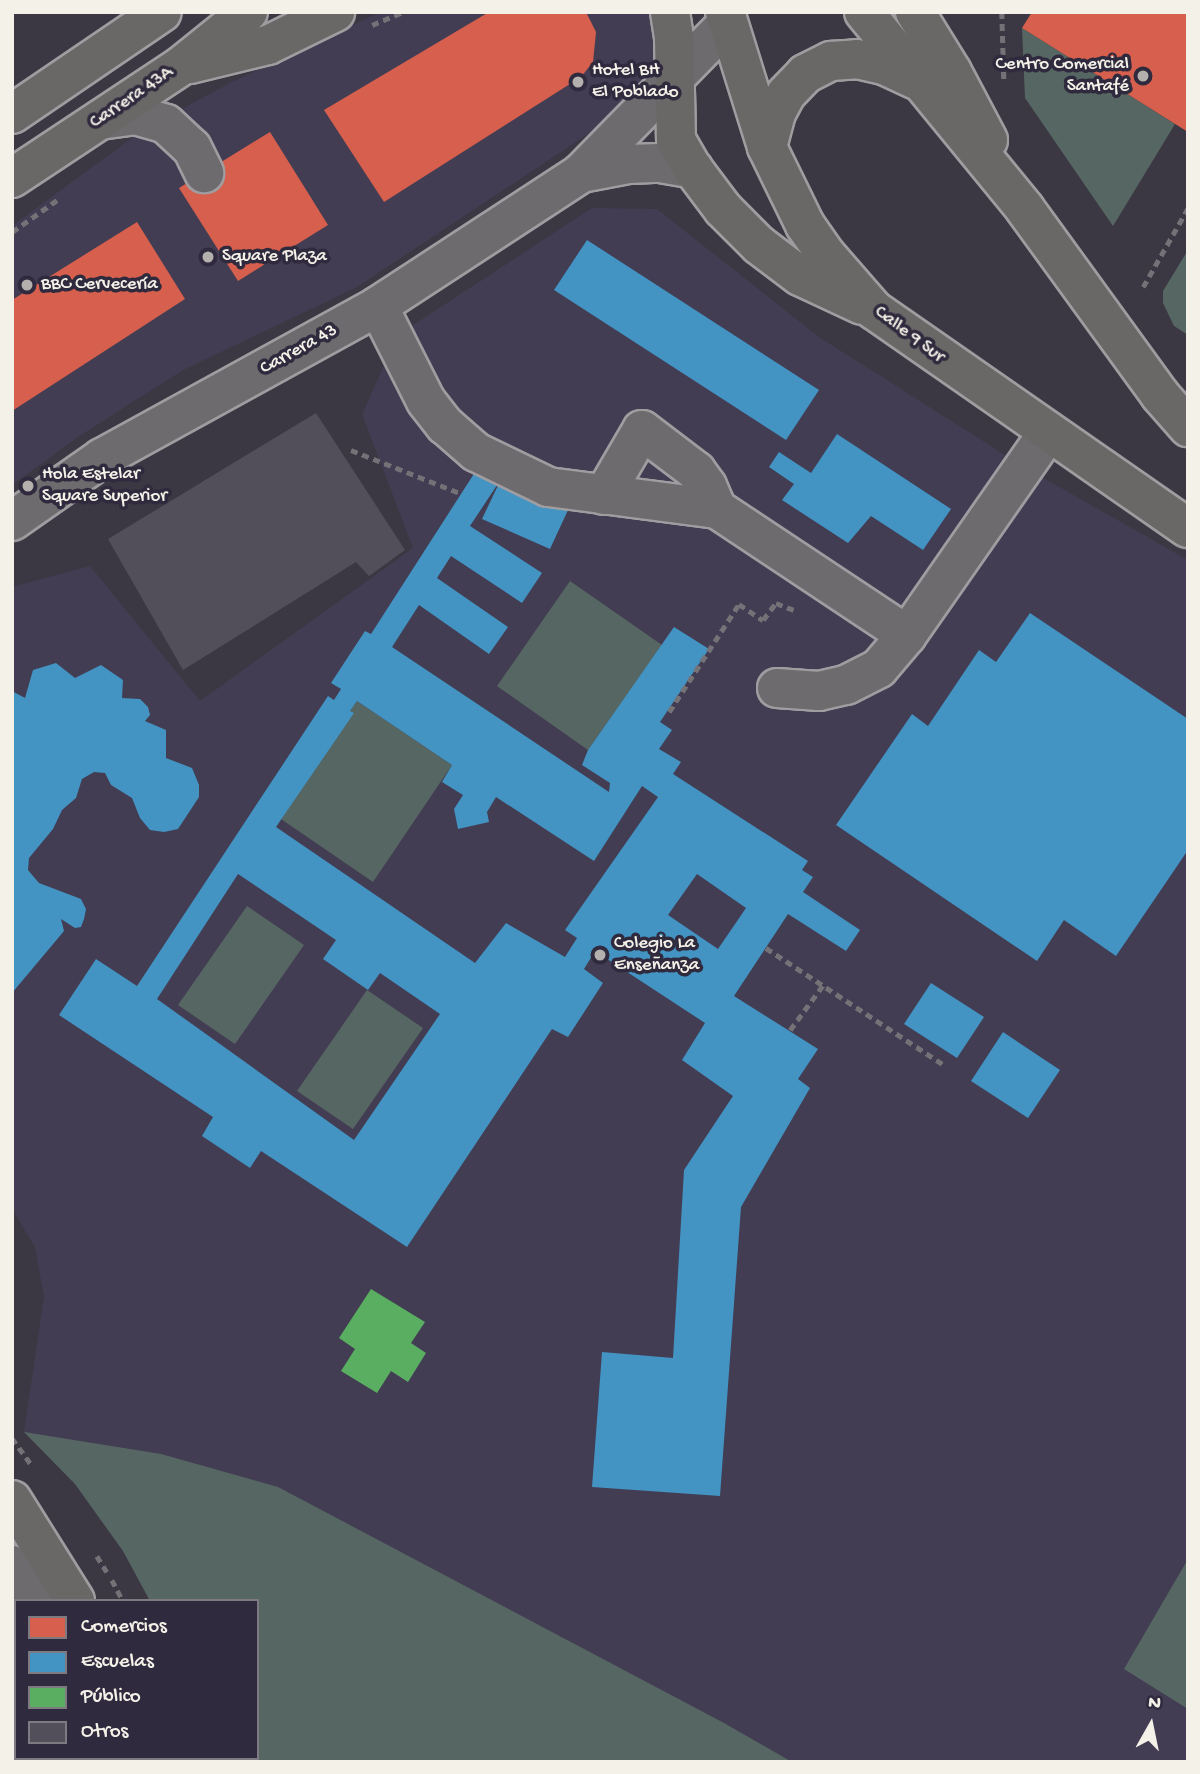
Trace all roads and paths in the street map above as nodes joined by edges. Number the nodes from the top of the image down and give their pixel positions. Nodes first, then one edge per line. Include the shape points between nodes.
1 (162, 12) edge
2 (248, 12) edge
3 (335, 12) edge
4 (670, 12) edge
5 (864, 12) edge
6 (915, 12) edge
7 (1002, 12) edge
8 (726, 18) edge
9 (140, 22) edge
10 (181, 66) junction
11 (676, 78) junction
12 (1004, 80) dead end
13 (918, 81) junction
14 (12, 114) edge
15 (100, 120) junction
16 (767, 147) junction
17 (692, 169) junction
18 (204, 173) dead end
19 (581, 173) junction
20 (12, 178) edge
21 (1188, 208) edge
22 (1025, 209) junction
23 (1143, 287) dead end
24 (378, 306) junction
25 (874, 310) junction
26 (1174, 392) edge
27 (1188, 427) edge
28 (1048, 433) junction
29 (351, 450) dead end
30 (462, 494) dead end
31 (604, 495) junction
32 (717, 509) junction
33 (12, 521) edge
34 (1188, 528) edge
35 (797, 611) dead end
36 (907, 635) junction
37 (777, 688) dead end
38 (669, 712) dead end
39 (766, 948) dead end
40 (822, 985) junction
41 (790, 1030) dead end
42 (944, 1065) dead end
43 (12, 1500) edge
44 (12, 1565) edge
45 (33, 1599) edge
46 (74, 1599) edge

1 - 9 main road
2 - 10 main road, Carrera 43A
3 - 10 main road via 268,45
4 - 11 main road
5 - 13 main road
6 - 22 main road
7 - 12 path
8 - 11 street, Carrera 43
8 - 16 main road, Calle 9 Sur
9 - 14 main road
10 - 15 main road, Carrera 43A
11 - 17 main road via 676,140
11 - 19 street, Carrera 43
13 - 16 main road via 884,65 857,59 831,61 805,74 786,94
13 - 22 main road
15 - 18 street via 135,115 166,124 192,148
15 - 20 main road, Carrera 43A
16 - 25 main road, Calle 9 Sur via 805,225
17 - 19 street, Carrera 43 via 628,164
17 - 25 main road via 759,245 800,276
19 - 24 street, Carrera 43
21 - 23 path
22 - 26 main road
24 - 31 street via 426,401 476,452 548,487
24 - 33 street, Carrera 43 via 102,458
25 - 28 main road, Calle 9 Sur
26 - 27 main road
28 - 34 main road, Calle 9 Sur
28 - 36 street
29 - 30 path
31 - 32 street
31 - 32 street via 642,430 696,471
32 - 36 street
35 - 38 path via 776,603 763,620 739,604
36 - 37 street via 879,668 846,685 820,691
39 - 40 path
40 - 41 path
40 - 42 path
43 - 46 main road
44 - 45 street

